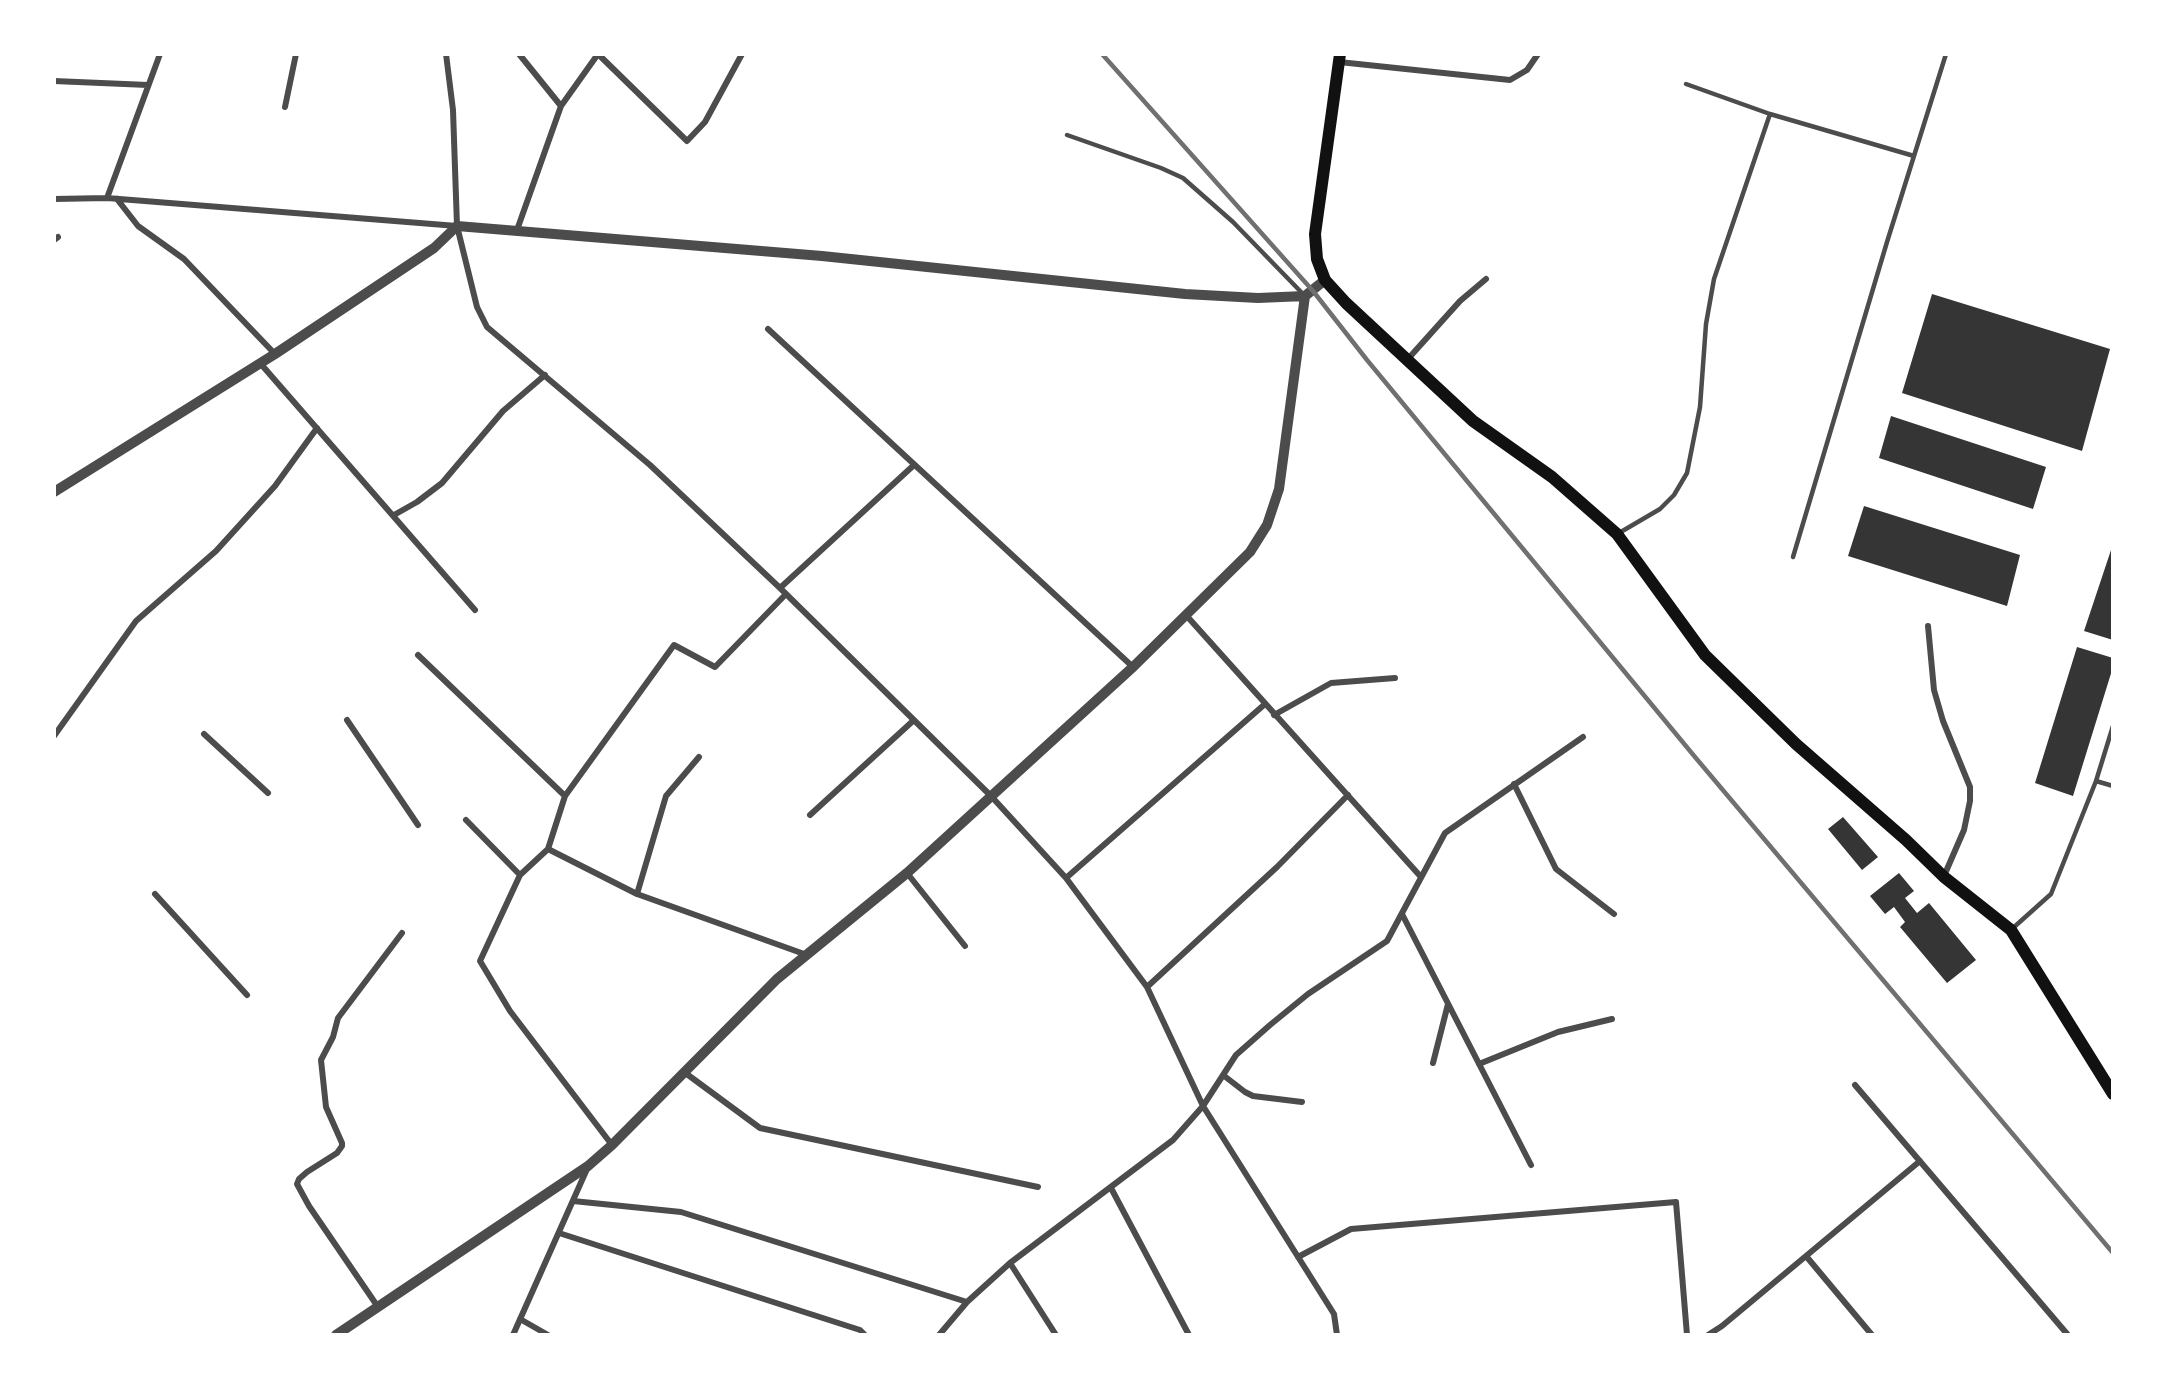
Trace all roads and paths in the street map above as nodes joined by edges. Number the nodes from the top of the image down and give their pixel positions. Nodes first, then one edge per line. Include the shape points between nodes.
1 (160, 54) edge
2 (296, 54) edge
3 (446, 54) edge
4 (519, 54) edge
5 (598, 54) edge
6 (742, 54) edge
7 (1538, 54) edge
8 (1946, 54) edge
9 (1339, 58) edge
10 (54, 81) edge
11 (1686, 84) dead end
12 (148, 85) junction
13 (561, 105) junction
14 (285, 107) dead end
15 (1770, 114) junction
16 (1067, 135) dead end
17 (1914, 156) junction
18 (107, 198) junction
19 (54, 199) edge
20 (117, 199) junction
21 (457, 226) junction
22 (517, 230) junction
23 (1486, 279) dead end
24 (1325, 280) junction
25 (1305, 296) junction
26 (768, 329) dead end
27 (275, 354) junction
28 (1407, 360) junction
29 (260, 363) junction
30 (544, 375) junction
31 (317, 428) junction
32 (914, 465) junction
33 (54, 492) edge
34 (394, 515) junction
35 (1617, 534) junction
36 (1793, 557) dead end
37 (780, 588) junction
38 (786, 594) junction
39 (475, 610) dead end
40 (1185, 614) junction
41 (1928, 626) dead end
42 (418, 655) dead end
43 (1133, 667) junction
44 (1395, 678) dead end
45 (1265, 704) junction
46 (1275, 715) junction
47 (347, 720) dead end
48 (914, 720) junction
49 (2113, 726) edge
50 (204, 734) dead end
51 (54, 736) edge
52 (1582, 737) dead end
53 (699, 757) dead end
54 (2096, 781) junction
55 (1515, 784) junction
56 (2113, 786) edge
57 (268, 794) dead end
58 (1347, 795) junction
59 (565, 796) junction
60 (991, 796) junction
61 (810, 815) dead end
62 (466, 820) dead end
63 (418, 825) dead end
64 (548, 849) junction
65 (907, 873) junction
66 (520, 875) junction
67 (1421, 877) junction
68 (1944, 877) junction
69 (1066, 878) junction
70 (155, 894) dead end
71 (637, 894) junction
72 (1402, 914) junction
73 (1614, 914) dead end
74 (2010, 930) junction
75 (402, 933) dead end
76 (965, 946) dead end
77 (807, 955) junction
78 (1147, 987) junction
79 (247, 994) dead end
80 (1448, 1004) junction
81 (1612, 1019) dead end
82 (1433, 1063) dead end
83 (1479, 1064) junction
84 (684, 1072) junction
85 (1223, 1075) junction
86 (1855, 1085) dead end
87 (2113, 1094) edge
88 (1302, 1102) dead end
89 (1203, 1106) junction
90 (612, 1145) junction
91 (1920, 1161) junction
92 (1531, 1165) dead end
93 (588, 1166) junction
94 (1038, 1187) dead end
95 (1111, 1188) junction
96 (573, 1201) junction
97 (559, 1233) junction
98 (1806, 1256) junction
99 (1298, 1257) junction
100 (1010, 1263) junction
101 (967, 1302) junction
102 (378, 1307) junction
103 (520, 1319) junction
104 (336, 1335) edge
105 (513, 1335) edge
106 (548, 1335) edge
107 (865, 1335) edge
108 (939, 1335) edge
109 (1056, 1335) edge
110 (1189, 1335) edge
111 (1337, 1335) edge
112 (1687, 1335) edge
113 (1708, 1335) edge
114 (1872, 1335) edge
115 (2068, 1335) edge

1 - 12 street
2 - 14 street
3 - 21 street via 453,110
4 - 13 street
5 - 6 street via 687,141 705,122
5 - 13 street
7 - 9 street via 1527,70 1510,80
8 - 17 lane
9 - 24 main road via 1316,234 1317,259
10 - 12 street
11 - 15 lane
12 - 18 street
13 - 22 street
15 - 17 lane
15 - 35 lane via 1714,279 1706,324 1700,407 1687,473 1660,509
16 - 25 lane via 1183,178 1233,222
17 - 36 lane
18 - 19 street
18 - 20 street
20 - 21 street
20 - 27 street via 138,226 183,259
21 - 22 street
21 - 27 street via 434,248
21 - 30 street via 477,307 487,327
22 - 25 street via 822,256 1185,294
23 - 28 street via 1460,301
24 - 25 street
24 - 28 main road
25 - 40 street via 1279,489 1267,525 1250,552
26 - 32 street
27 - 29 street
28 - 35 main road via 1473,421 1552,477
29 - 31 street
29 - 33 street
30 - 34 street via 503,411 442,483
30 - 37 street via 650,465
31 - 34 street
31 - 51 street via 275,486 216,551 136,621
32 - 37 street
32 - 43 street
34 - 39 street
35 - 68 main road via 1705,655 1796,744
37 - 38 street
38 - 48 street
38 - 59 street via 715,667 674,645
40 - 43 street
40 - 45 street
41 - 68 street via 1934,690 1970,787 1964,830
42 - 59 street
43 - 60 street
44 - 46 street via 1332,683
45 - 46 street
45 - 69 street
46 - 58 street
47 - 63 street
48 - 60 street
48 - 61 street
49 - 54 lane
50 - 57 street
52 - 55 street
53 - 71 street via 666,796
54 - 56 lane
54 - 74 lane via 2051,894
55 - 67 street via 1445,833
55 - 73 street via 1556,869
58 - 67 street
58 - 78 street via 1277,867
59 - 64 street
60 - 65 street
60 - 69 street
62 - 66 street
64 - 66 street
64 - 71 street
65 - 76 street
65 - 77 street
66 - 90 street via 480,961 510,1011
67 - 72 street
68 - 74 main road
69 - 78 street
70 - 79 street
71 - 77 street
72 - 80 street
72 - 85 street via 1387,941 1308,994 1270,1025 1236,1055
74 - 87 main road
75 - 102 street via 338,1018 321,1060 326,1107 342,1146 297,1184
77 - 84 street via 777,979
78 - 89 street
80 - 82 street
80 - 83 street
81 - 83 street via 1558,1032
83 - 92 street
84 - 90 street
84 - 94 street via 760,1128
85 - 88 street via 1253,1096
85 - 89 street
86 - 91 street
89 - 95 street via 1173,1140
89 - 99 street
90 - 93 street
91 - 98 street
91 - 115 street
93 - 96 street
93 - 102 street
95 - 100 street
95 - 110 street
96 - 97 street
96 - 101 street via 681,1212
97 - 103 street
97 - 107 street via 860,1330
98 - 113 street
98 - 114 street
99 - 111 street via 1334,1314
99 - 112 street via 1351,1229 1676,1202
100 - 101 street
100 - 109 street
101 - 108 street
102 - 104 street
103 - 105 street
103 - 106 street

